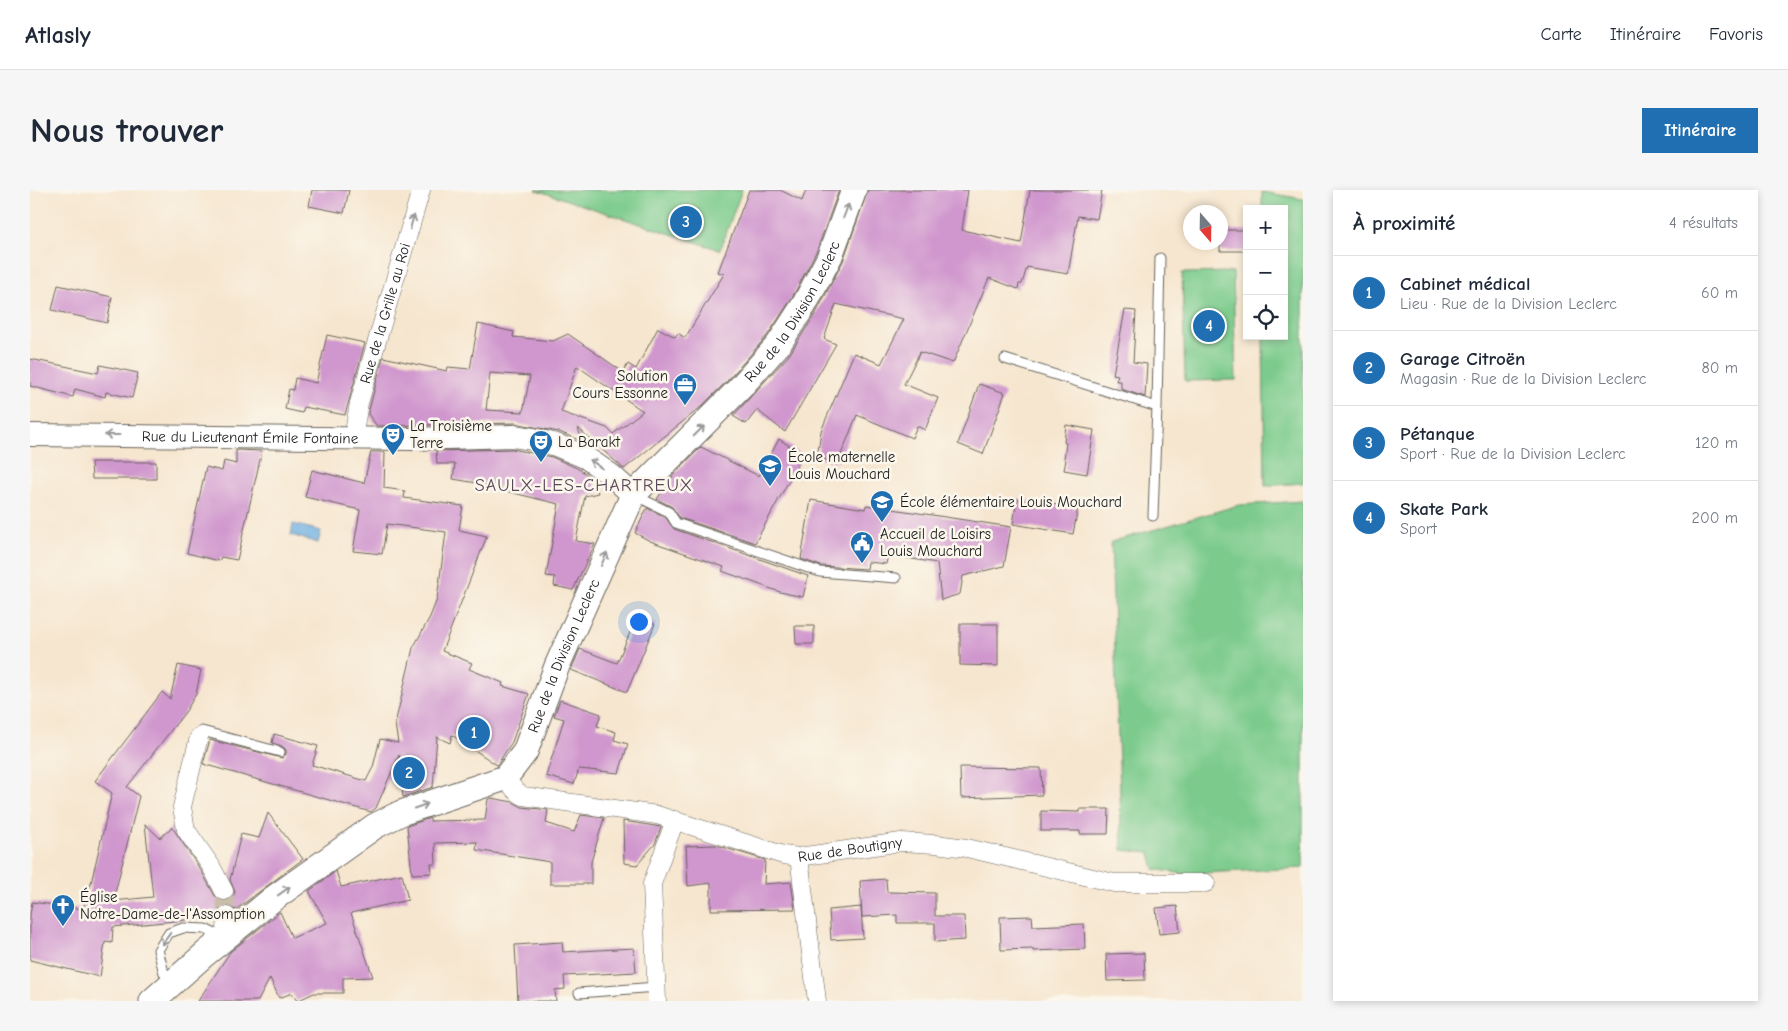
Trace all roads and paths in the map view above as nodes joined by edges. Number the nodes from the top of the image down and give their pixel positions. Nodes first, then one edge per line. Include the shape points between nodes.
1 (421, 190) edge
2 (854, 190) edge
3 (1160, 258) dead end
4 (1005, 359) dead end
5 (1157, 407) junction
6 (30, 435) edge
7 (353, 438) junction
8 (633, 495) junction
9 (1153, 516) dead end
10 (896, 578) dead end
11 (199, 737) joint
12 (280, 752) dead end
13 (505, 778) junction
14 (675, 820) junction
15 (800, 857) junction
16 (1206, 883) dead end
17 (224, 890) tunnel mouth
18 (226, 927) junction
19 (172, 983) junction
20 (579, 993) dead end
21 (657, 994) edge
22 (152, 1001) edge
23 (817, 1001) edge

7 -> 1 street, Rue de la Grille au Roi via 359,403
8 -> 2 main road, Rue de la Division Leclerc via 719,410 778,345 830,256
3 - 5 lane
4 - 5 lane
5 - 9 lane
7 -> 6 street, Rue du Lieutenant Émile Fontaine
8 -> 7 street, Rue du Lieutenant Émile Fontaine via 586,457 533,439 513,436
8 - 10 lane via 668,512 676,523 820,572
13 -> 8 main road, Rue de la Division Leclerc via 525,752 556,666
11 - 12 lane via 202,731
11 - 17 street via 182,807 186,830
13 - 14 street, Rue de Boutigny via 523,796
18 -> 13 main road via 274,898 375,826 400,813
14 - 15 street, Rue de Boutigny
14 - 21 street via 652,884
15 - 16 street, Rue de Boutigny via 901,842 935,844 967,848 1114,883
15 - 23 street
18 - 19 main road via 205,954
18 -> 19 lane via 183,928 169,933 158,950 164,974
19 - 22 main road
20 - 21 lane

